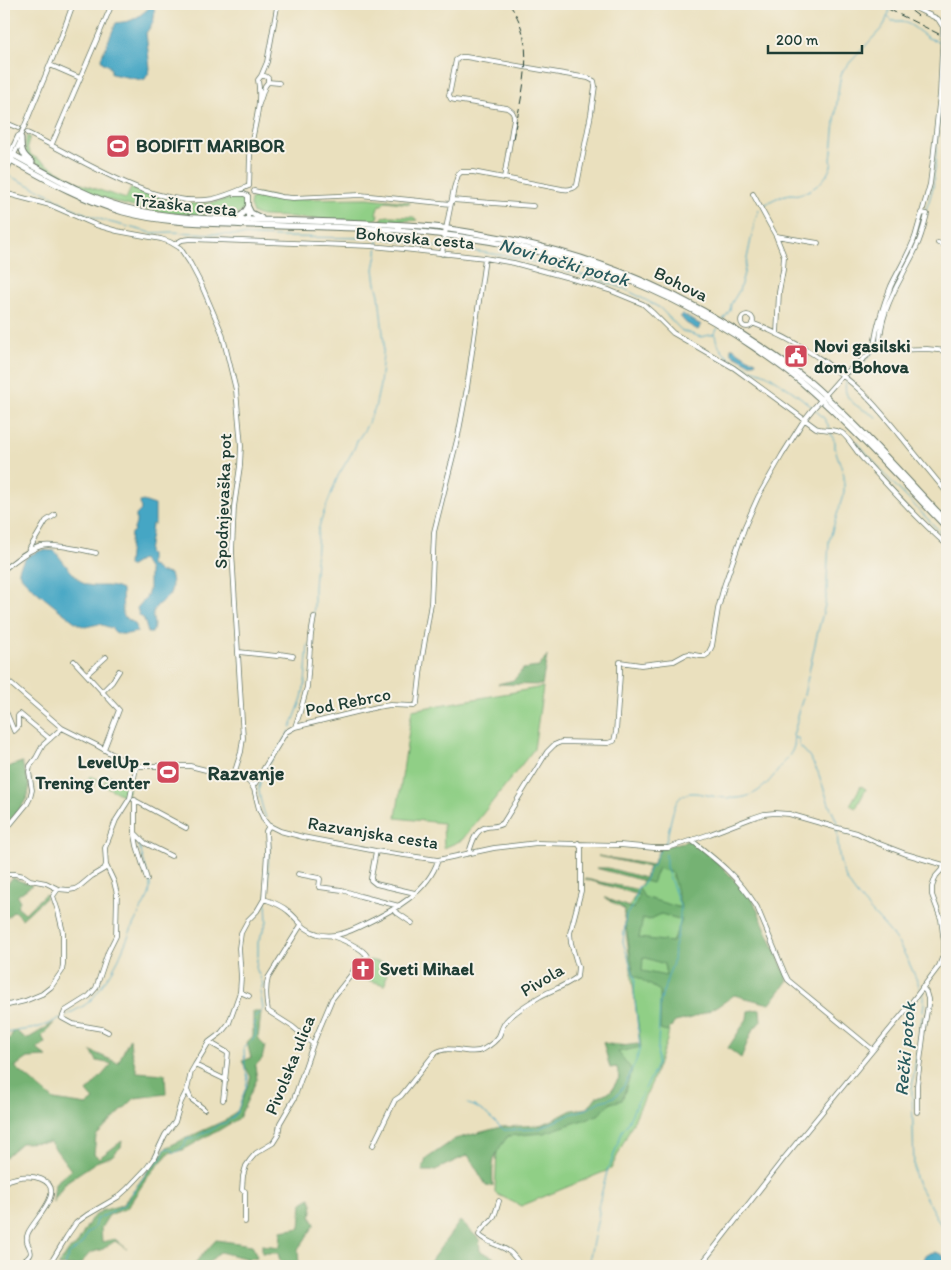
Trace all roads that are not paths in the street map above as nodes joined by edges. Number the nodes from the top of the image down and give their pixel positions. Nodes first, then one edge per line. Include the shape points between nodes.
1 (73, 4) edge
2 (112, 4) edge
3 (273, 4) edge
4 (910, 4) edge
5 (266, 62) junction
6 (50, 65) junction
7 (261, 76) junction
8 (267, 76) junction
9 (80, 78) junction
10 (268, 82) junction
11 (279, 83) dead end
12 (259, 84) junction
13 (265, 86) junction
14 (259, 104) junction
15 (4, 122) edge
16 (18, 128) dead end
17 (27, 133) dead end
18 (21, 136) junction
19 (52, 144) junction
20 (4, 150) edge
21 (9, 156) edge
22 (4, 166) edge
23 (40, 169) junction
24 (4, 176) edge
25 (504, 178) junction
26 (246, 187) junction
27 (254, 191) junction
28 (4, 193) edge
29 (229, 194) junction
30 (753, 194) dead end
31 (246, 195) junction
32 (451, 202) junction
33 (533, 206) dead end
34 (248, 207) junction
35 (222, 219) junction
36 (263, 220) junction
37 (248, 222) junction
38 (445, 232) junction
39 (776, 236) junction
40 (818, 243) dead end
41 (938, 243) dead end
42 (175, 244) junction
43 (947, 246) edge
44 (442, 253) junction
45 (485, 258) junction
46 (752, 323) dead end
47 (777, 334) junction
48 (876, 346) junction
49 (947, 351) edge
50 (842, 376) junction
51 (822, 398) junction
52 (804, 420) junction
53 (916, 492) junction
54 (947, 493) edge
55 (55, 515) dead end
56 (947, 522) edge
57 (947, 528) edge
58 (947, 545) edge
59 (26, 552) junction
60 (96, 553) dead end
61 (4, 569) edge
62 (314, 617) dead end
63 (239, 652) junction
64 (292, 656) dead end
65 (106, 657) dead end
66 (74, 660) dead end
67 (119, 671) dead end
68 (88, 674) junction
69 (4, 678) edge
70 (104, 691) junction
71 (4, 711) edge
72 (62, 728) junction
73 (291, 729) junction
74 (50, 739) junction
75 (104, 749) junction
76 (137, 767) junction
77 (234, 774) junction
78 (241, 777) junction
79 (258, 778) junction
80 (252, 786) junction
81 (130, 798) junction
82 (136, 800) junction
83 (269, 826) junction
84 (186, 828) dead end
85 (4, 832) edge
86 (135, 833) junction
87 (691, 840) junction
88 (578, 843) junction
89 (376, 851) junction
90 (469, 852) junction
91 (171, 856) dead end
92 (438, 860) junction
93 (106, 865) junction
94 (946, 866) edge
95 (8, 874) dead end
96 (298, 874) dead end
97 (146, 879) dead end
98 (58, 888) junction
99 (415, 893) junction
100 (264, 899) junction
101 (399, 906) junction
102 (393, 910) junction
103 (412, 923) dead end
104 (301, 925) junction
105 (332, 936) junction
106 (922, 988) junction
107 (240, 992) junction
108 (249, 996) dead end
109 (4, 1006) edge
110 (108, 1032) dead end
111 (209, 1042) junction
112 (313, 1044) junction
113 (873, 1050) junction
114 (195, 1065) junction
115 (226, 1080) junction
116 (187, 1090) junction
117 (223, 1100) dead end
118 (204, 1109) dead end
119 (917, 1112) dead end
120 (373, 1145) dead end
121 (4, 1182) edge
122 (499, 1201) dead end
123 (245, 1222) dead end
124 (15, 1266) edge
125 (47, 1266) edge
126 (484, 1266) edge
127 (498, 1266) edge
128 (521, 1266) edge
129 (700, 1266) edge

1 - 6 street
2 - 9 street
3 - 5 street via 277,7
4 - 48 street via 935,17 943,27 940,94 930,184 923,214 884,305 876,330
5 - 7 street
5 - 8 street
6 - 9 street
6 - 18 street, bridge
7 - 8 street
7 - 12 street
8 - 10 street
9 - 19 street
10 - 11 street
10 - 13 street
12 - 13 street
12 - 14 street
13 - 14 street
14 - 26 street, Tržaška cesta
15 - 16 street
17 - 19 street, Tržaška cesta
18 - 21 street
18 - 23 main road via 24,156
19 - 29 street, Tržaška cesta via 128,185 157,194 190,200
20 - 21 main road, Tržaška cesta
21 - 22 street
21 - 23 main road, Tržaška cesta
21 - 24 street
21 - 37 main road, Tržaška cesta via 80,196 123,212 202,223
23 - 35 main road, Tržaška cesta via 82,192 123,207 189,218
25 - 25 street via 569,190 577,184 594,81 461,56 456,60 449,94 451,99 508,108 513,113
25 - 32 street via 461,172
26 - 27 street
26 - 29 street
26 - 31 street, Tržaška cesta
27 - 31 street
27 - 32 street, Tržaška cesta via 293,198 360,195
28 - 42 street, Bohovska cesta via 50,205 117,231
29 - 31 street
30 - 39 street
31 - 34 street, Tržaška cesta
32 - 33 street, Tržaška cesta
32 - 38 street
34 - 35 main road via 239,216
34 - 36 main road via 251,213
34 - 37 street, Tržaška cesta
35 - 37 main road, Tržaška cesta
36 - 37 main road, Tržaška cesta
36 - 38 main road, Tržaška cesta via 358,223
37 - 38 main road, Tržaška cesta
38 - 44 street
38 - 51 main road, Bohova via 528,248 582,263 671,298 724,324 789,366
39 - 40 street
39 - 47 street via 784,262
41 - 43 street
42 - 44 street, Bohovska cesta via 190,239
42 - 63 street, Spodnjevaška pot via 190,263 222,333 236,390 241,446 232,551
44 - 45 street, Bohovska cesta
45 - 52 street, Bohovska cesta via 569,278 643,304 673,332 734,368
45 - 73 street, Pod Rebrco via 467,388 434,532 431,603 418,701 414,706 377,707
46 - 47 street
47 - 50 street
48 - 49 street via 888,350
48 - 50 street
50 - 51 street
50 - 54 street via 868,398
51 - 52 street
51 - 53 main road, Bohova
52 - 58 street, Bohovska cesta via 816,428 835,430 845,435 857,453
52 - 90 street via 745,526 718,607 710,651 705,656 685,655 665,663 641,665 620,662 614,741 602,744 561,742 554,745 544,755 503,823 480,829
53 - 56 main road
53 - 57 main road
55 - 59 street via 46,521
59 - 60 street via 53,545
59 - 61 street
62 - 73 street via 307,687 302,708
63 - 64 street
63 - 77 street, Spodnjevaška pot via 243,738
65 - 68 street
66 - 68 street
67 - 70 street
68 - 70 street
69 - 72 street
70 - 75 street via 119,710
71 - 74 street via 14,730 18,728 20,714
72 - 74 street
72 - 75 street
73 - 79 street
74 - 85 street via 30,766 30,798
75 - 76 street
76 - 77 street via 190,766
76 - 81 street
77 - 78 street
78 - 79 street via 253,775
78 - 80 street
79 - 80 street
80 - 83 street
81 - 82 street
81 - 93 street via 112,828 106,848
82 - 84 street
82 - 86 street
83 - 89 street, Razvanjska cesta via 303,837
83 - 100 street via 266,831
86 - 91 street via 146,843
86 - 97 street
87 - 88 street via 664,848
87 - 94 street via 775,812 857,832 906,854
87 - 113 street via 725,867 753,900 788,980
88 - 90 street, Razvanjska cesta via 537,843
88 - 120 street, Pivola via 581,848 580,891 570,933 578,967 577,977 512,1016 494,1042 483,1049 475,1052 448,1049 435,1053 395,1100
89 - 92 street, Razvanjska cesta
89 - 99 street via 372,880 376,884
90 - 92 street, Razvanjska cesta
92 - 99 street via 435,870
93 - 98 street via 75,889
93 - 110 street via 117,894 116,936 96,988 65,1011 63,1016 73,1024
94 - 106 street via 936,876 932,887 941,919 944,953
95 - 98 street
96 - 101 street via 319,878 319,887
98 - 109 street via 53,896 63,932 62,971 42,994
99 - 101 street
100 - 104 street via 281,905
100 - 107 street via 241,933
101 - 102 street
102 - 103 street
102 - 105 street via 348,932
104 - 105 street via 316,934
104 - 112 street via 268,978 266,997 268,1011
105 - 112 street, Pivolska ulica via 361,949 367,956 332,999
106 - 113 street
106 - 119 street via 928,1005 917,1085
107 - 108 street
107 - 111 street via 229,1023
111 - 114 street
111 - 115 street via 228,1052
112 - 123 street, Pivolska ulica via 294,1099 280,1123 277,1138 256,1153 244,1171
113 - 129 street
114 - 115 street
114 - 116 street
115 - 117 street
116 - 118 street via 191,1099
116 - 125 street via 175,1122 146,1169 118,1197 76,1224
121 - 124 street via 17,1177 39,1178 47,1182 52,1193 44,1212 27,1236 31,1254
122 - 128 street via 494,1216 479,1235 509,1251
126 - 127 street

